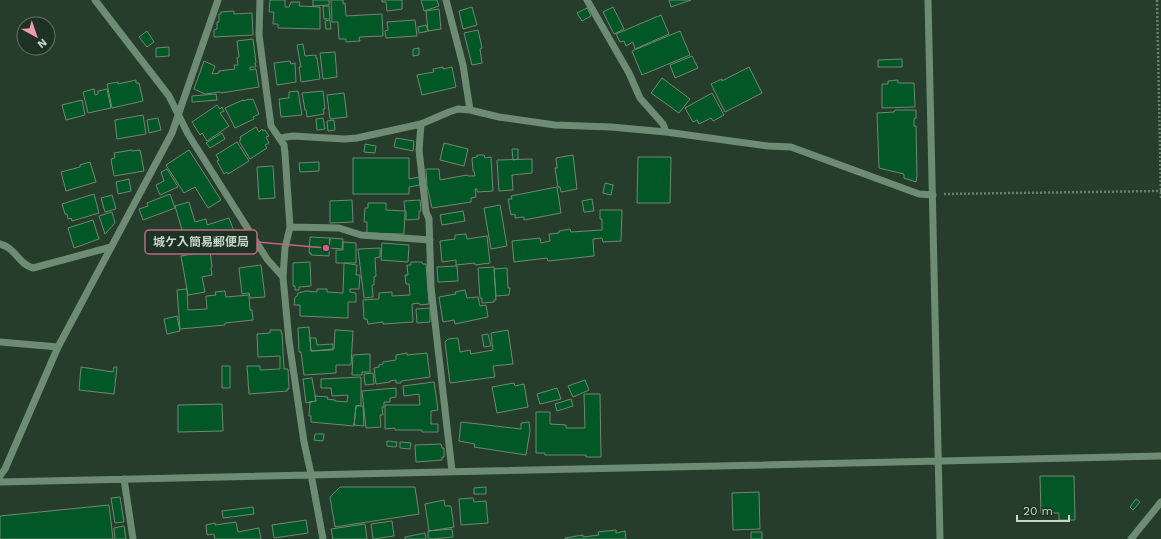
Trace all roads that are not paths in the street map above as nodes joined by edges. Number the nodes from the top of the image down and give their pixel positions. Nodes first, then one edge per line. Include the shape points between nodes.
1 (95, 0) edge
2 (218, 0) edge
3 (260, 0) edge
4 (446, 0) edge
5 (587, 0) edge
6 (928, 0) edge
7 (470, 110) junction
8 (178, 115) junction
9 (421, 124) junction
10 (666, 132) junction
11 (280, 138) junction
12 (933, 195) junction
13 (290, 227) junction
14 (430, 240) junction
15 (0, 244) edge
16 (111, 247) junction
17 (282, 277) junction
18 (0, 342) edge
19 (58, 347) junction
20 (1161, 456) edge
21 (938, 461) junction
22 (452, 471) junction
23 (311, 474) junction
24 (0, 476) edge
25 (124, 479) junction
26 (0, 482) edge
27 (1161, 502) edge
28 (133, 539) edge
29 (323, 539) edge
30 (940, 539) edge
31 (1131, 539) edge

1 - 8 street via 169,96
2 - 8 street
3 - 11 street via 259,36 271,126
4 - 7 street
5 - 10 street via 640,98 663,124
6 - 12 street
7 - 9 street via 458,109
7 - 10 street via 555,125
8 - 16 street via 172,133
8 - 17 street via 263,252
9 - 11 street via 357,138
9 - 14 street via 420,155
10 - 12 street via 791,147 919,194
11 - 13 street via 286,154
12 - 21 street
13 - 14 street via 339,228 361,235
13 - 17 street
14 - 22 street via 431,287
15 - 16 street via 8,246 23,263 33,268
16 - 19 street
17 - 23 street via 295,383
18 - 19 street
19 - 24 street
20 - 21 street
21 - 22 street
21 - 30 street
22 - 23 street
23 - 25 street
23 - 29 street
25 - 26 street
25 - 28 street
27 - 31 street

